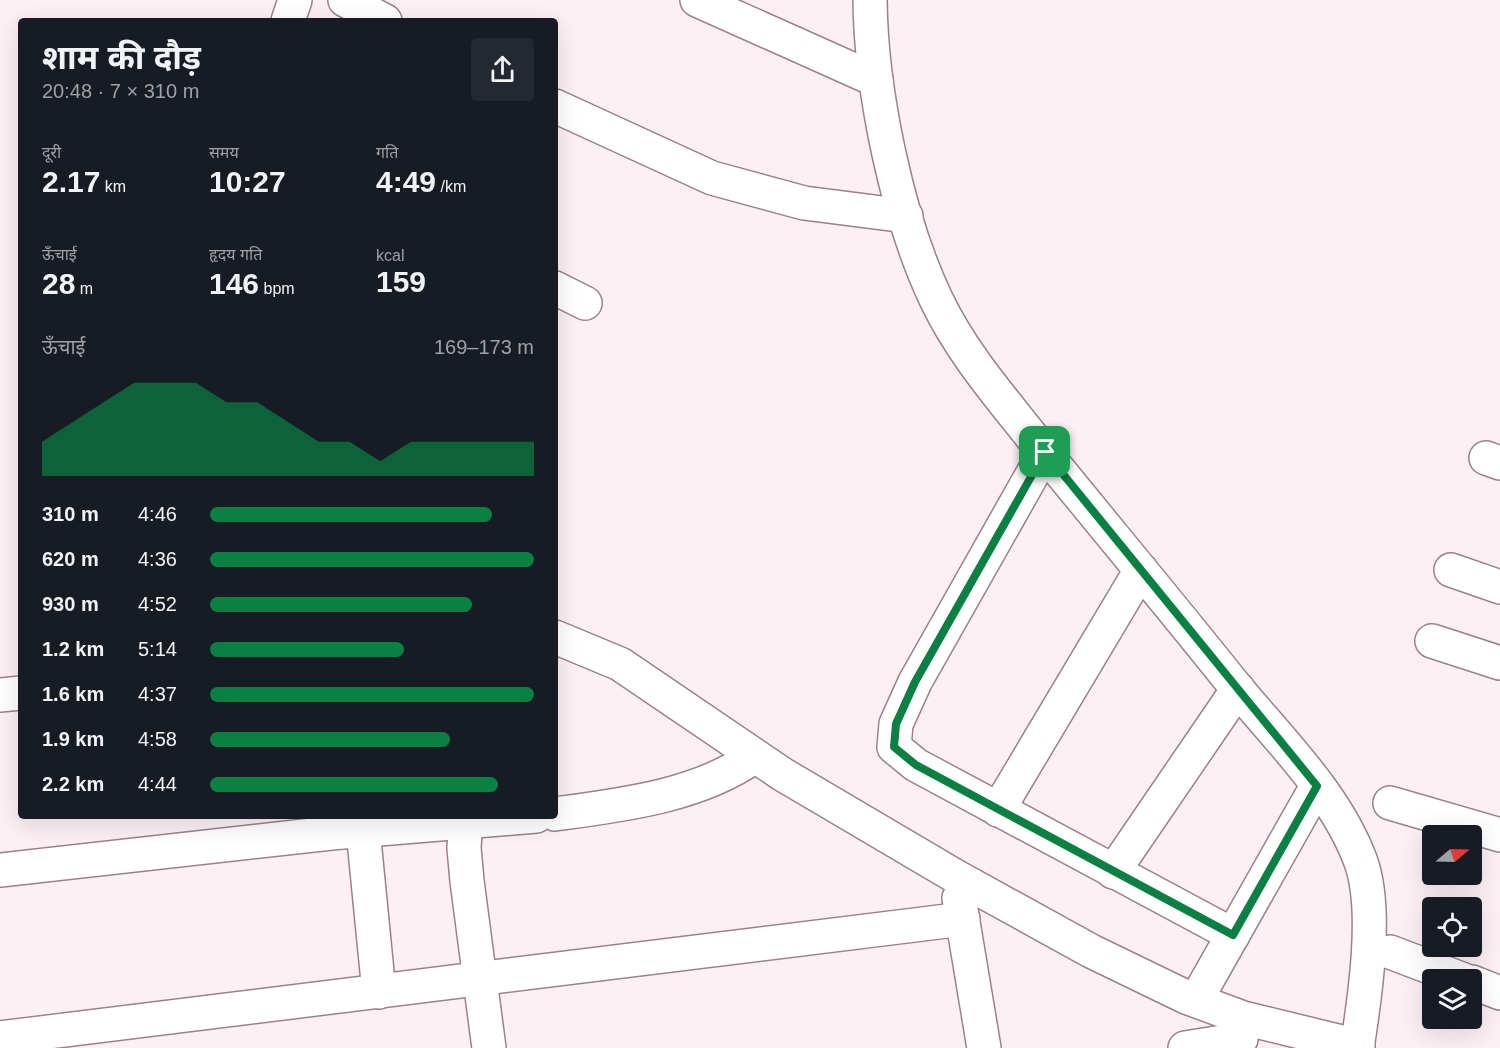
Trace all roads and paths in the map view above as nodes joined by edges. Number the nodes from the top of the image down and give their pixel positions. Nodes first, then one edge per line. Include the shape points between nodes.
1 (295, 0) edge
2 (345, 0) edge
3 (697, 0) edge
4 (870, 0) edge
5 (289, 18) edge
6 (379, 18) edge
7 (876, 80) junction
8 (558, 107) edge
9 (906, 216) junction
10 (558, 290) edge
11 (585, 303) dead end
12 (1045, 452) junction
13 (1141, 570) junction
14 (1451, 570) dead end
15 (1500, 586) edge
16 (558, 639) edge
17 (1432, 641) dead end
18 (1500, 663) edge
19 (1238, 689) junction
20 (18, 693) edge
21 (0, 695) edge
22 (755, 756) junction
23 (1317, 786) junction
24 (1390, 803) dead end
25 (998, 810) junction
26 (558, 814) edge
27 (465, 819) edge
28 (363, 830) junction
29 (1500, 835) edge
30 (0, 870) edge
31 (1113, 872) junction
32 (955, 876) junction
33 (963, 919) junction
34 (1233, 935) junction
35 (1390, 952) dead end
36 (1435, 969) edge
37 (481, 980) junction
38 (1482, 986) edge
39 (379, 992) junction
40 (1500, 993) edge
41 (1196, 1000) junction
42 (1242, 1035) edge
43 (0, 1038) edge
44 (1358, 1047) edge
45 (489, 1048) edge
46 (984, 1048) edge
47 (1185, 1048) edge

1 - 5 street
2 - 6 street
3 - 7 street
4 - 7 street
7 - 9 street
8 - 9 street via 712,178 804,203
9 - 12 street via 936,299 960,343
10 - 11 street
12 - 13 street
12 - 25 street via 915,682 893,737 894,747 903,758
13 - 19 street
13 - 25 street
14 - 15 street
16 - 22 street via 620,664
17 - 18 street
19 - 23 street
19 - 31 street
20 - 21 street
22 - 26 street via 699,786
22 - 32 street
23 - 34 street
23 - 44 street via 1349,836 1362,864 1366,885 1369,915
24 - 29 street
25 - 31 street
27 - 28 street
27 - 37 street via 467,881
28 - 30 street
28 - 39 street
31 - 34 street
32 - 33 street
32 - 41 street via 1090,951
33 - 37 street
33 - 46 street
34 - 41 street
35 - 36 street
37 - 39 street
37 - 45 street
38 - 40 street
39 - 43 street
41 - 42 street
42 - 44 street
42 - 47 street

